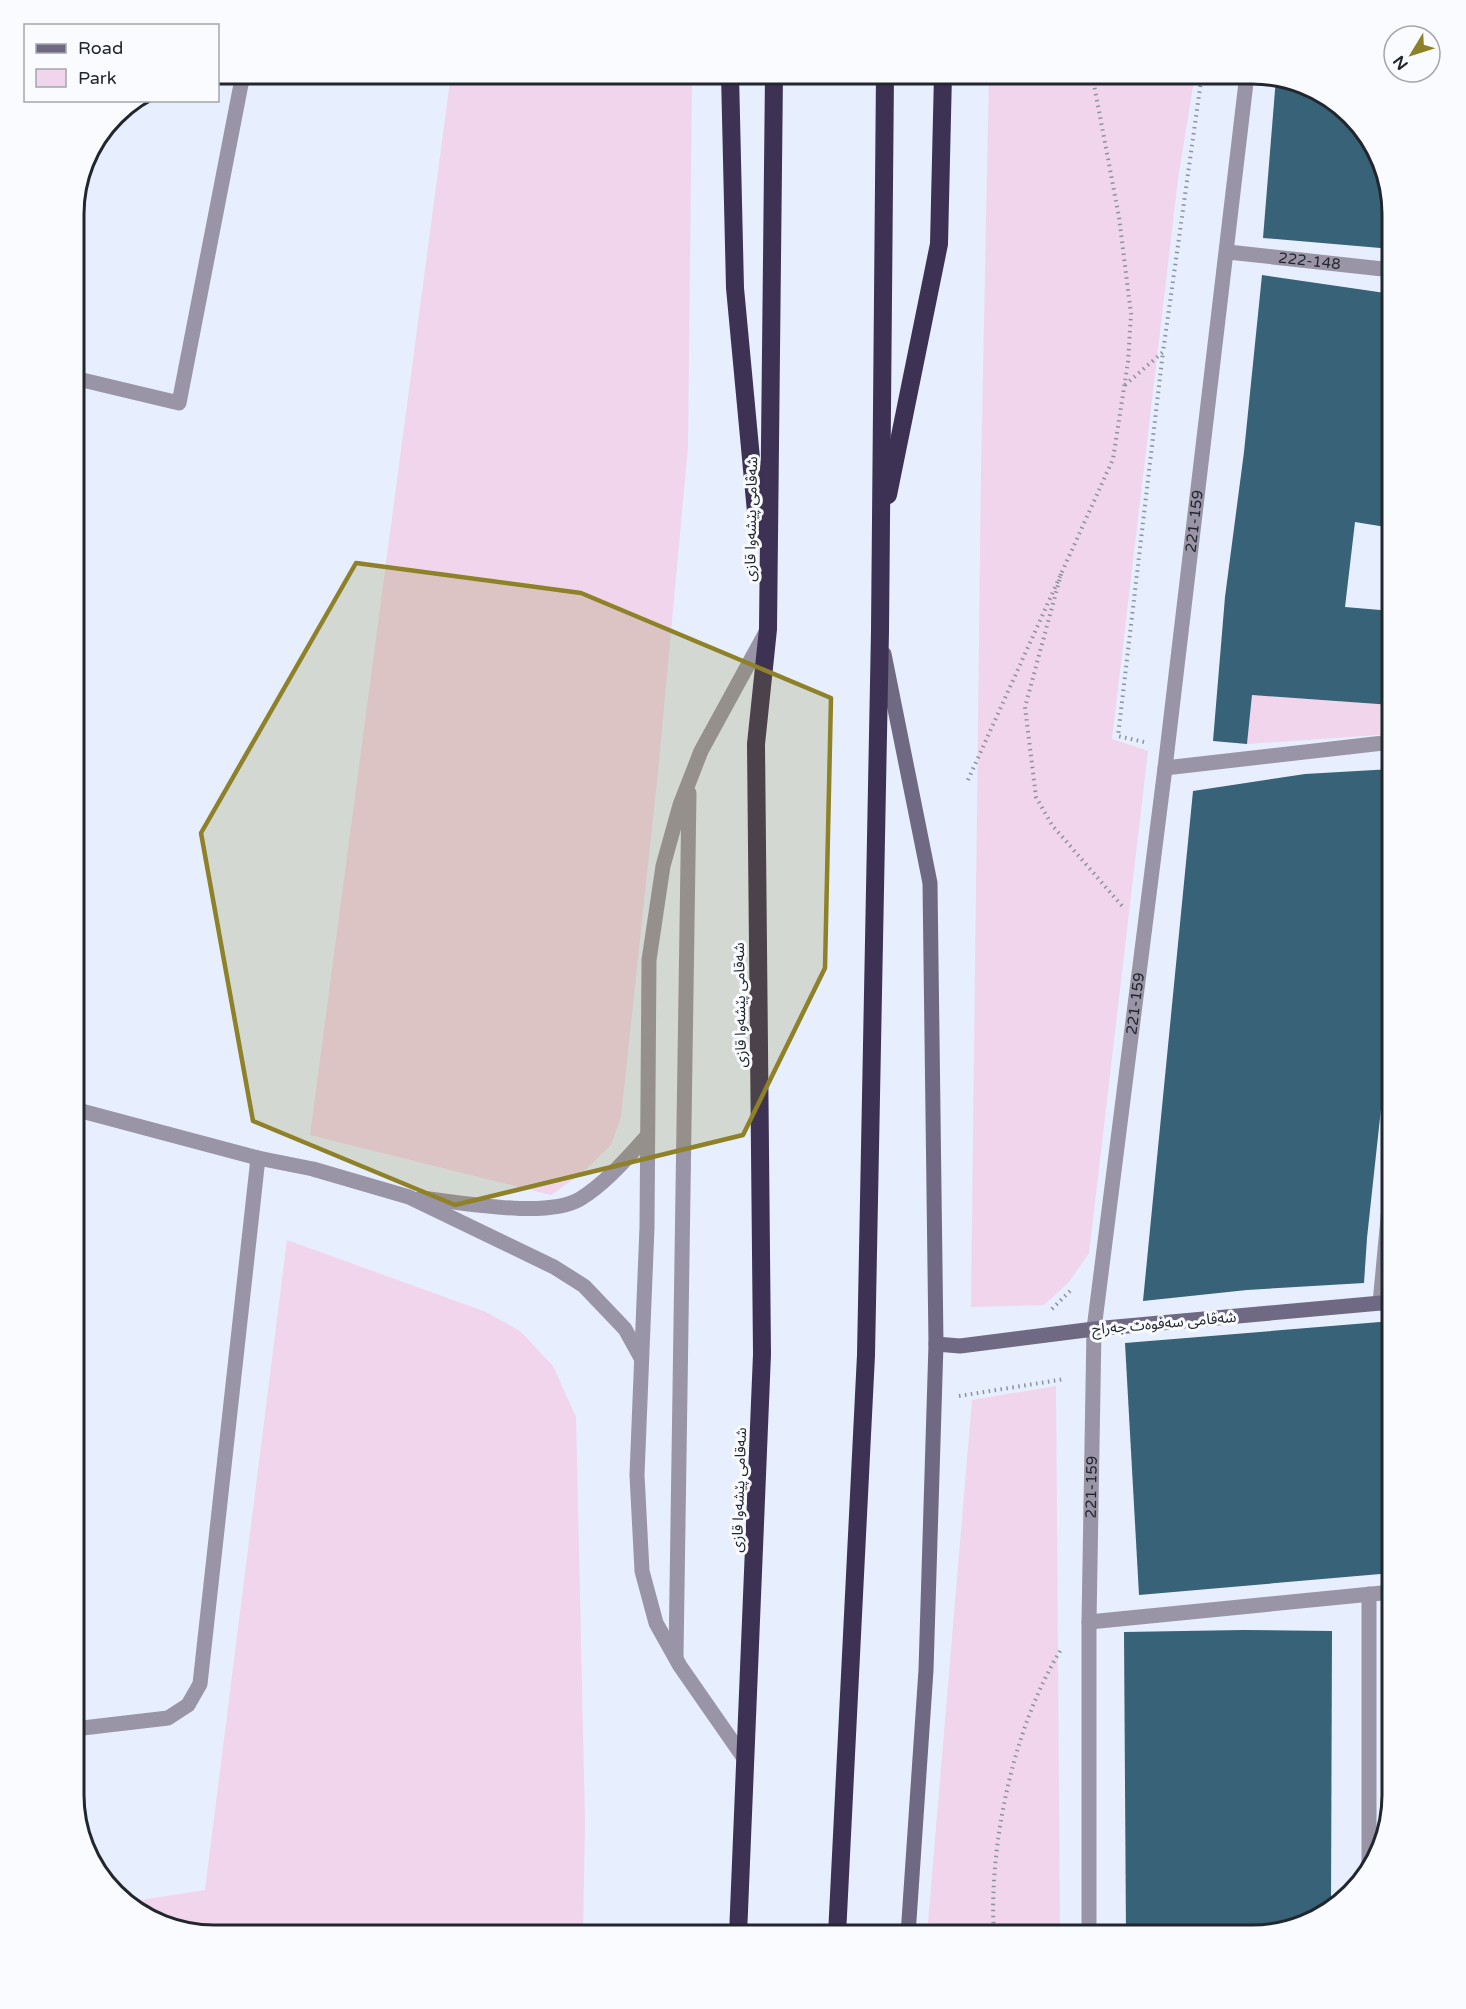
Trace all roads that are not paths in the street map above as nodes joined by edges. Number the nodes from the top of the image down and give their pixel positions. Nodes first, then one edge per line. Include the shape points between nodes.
1 (241, 84) edge
2 (730, 84) edge
3 (774, 84) edge
4 (885, 84) edge
5 (943, 84) edge
6 (1246, 84) edge
7 (1228, 252) junction
8 (1382, 269) edge
9 (84, 380) edge
10 (880, 538) junction
11 (768, 629) junction
12 (880, 631) junction
13 (1382, 743) edge
14 (1165, 768) junction
15 (690, 780) junction
16 (84, 1112) edge
17 (647, 1137) junction
18 (258, 1158) junction
19 (409, 1197) junction
20 (1382, 1302) edge
21 (1094, 1329) junction
22 (936, 1344) junction
23 (641, 1359) junction
24 (1382, 1593) edge
25 (1369, 1594) junction
26 (1089, 1622) junction
27 (676, 1658) junction
28 (84, 1728) edge
29 (746, 1761) junction
30 (1369, 1851) edge
31 (738, 1925) edge
32 (838, 1925) edge
33 (909, 1925) edge
34 (1089, 1925) edge

1 - 9 street via 179,403
2 - 11 highway via 735,288
3 - 11 highway, شەقامی پێشەوا قازی
4 - 10 highway
5 - 10 highway via 939,244
6 - 7 street, 221-159
7 - 8 street, 222-148
7 - 14 street, 221-159
10 - 12 highway
11 - 15 street
11 - 29 highway, شەقامی پێشەوا قازی via 756,744 762,1354
12 - 22 main road via 930,883
12 - 32 highway via 866,1355
13 - 14 street
14 - 21 street, 221-159
15 - 17 street via 663,866 649,960
15 - 27 street
16 - 18 street
17 - 19 street via 597,1186 578,1200 556,1207 532,1209
17 - 23 street
18 - 19 street via 314,1169
18 - 28 street via 200,1684 188,1705 168,1718
19 - 23 street via 584,1286 625,1329
20 - 21 main road, شەقامی سەفوەت جەراح
21 - 22 main road, شەقامی سەفوەت جەراح via 960,1346
21 - 26 street, 221-159
22 - 33 main road via 926,1670
23 - 27 street via 637,1475 642,1571 656,1623
24 - 25 street
25 - 26 street
25 - 30 street
26 - 34 street, 221-159
27 - 29 street
29 - 31 highway, شەقامی پێشەوا قازی

